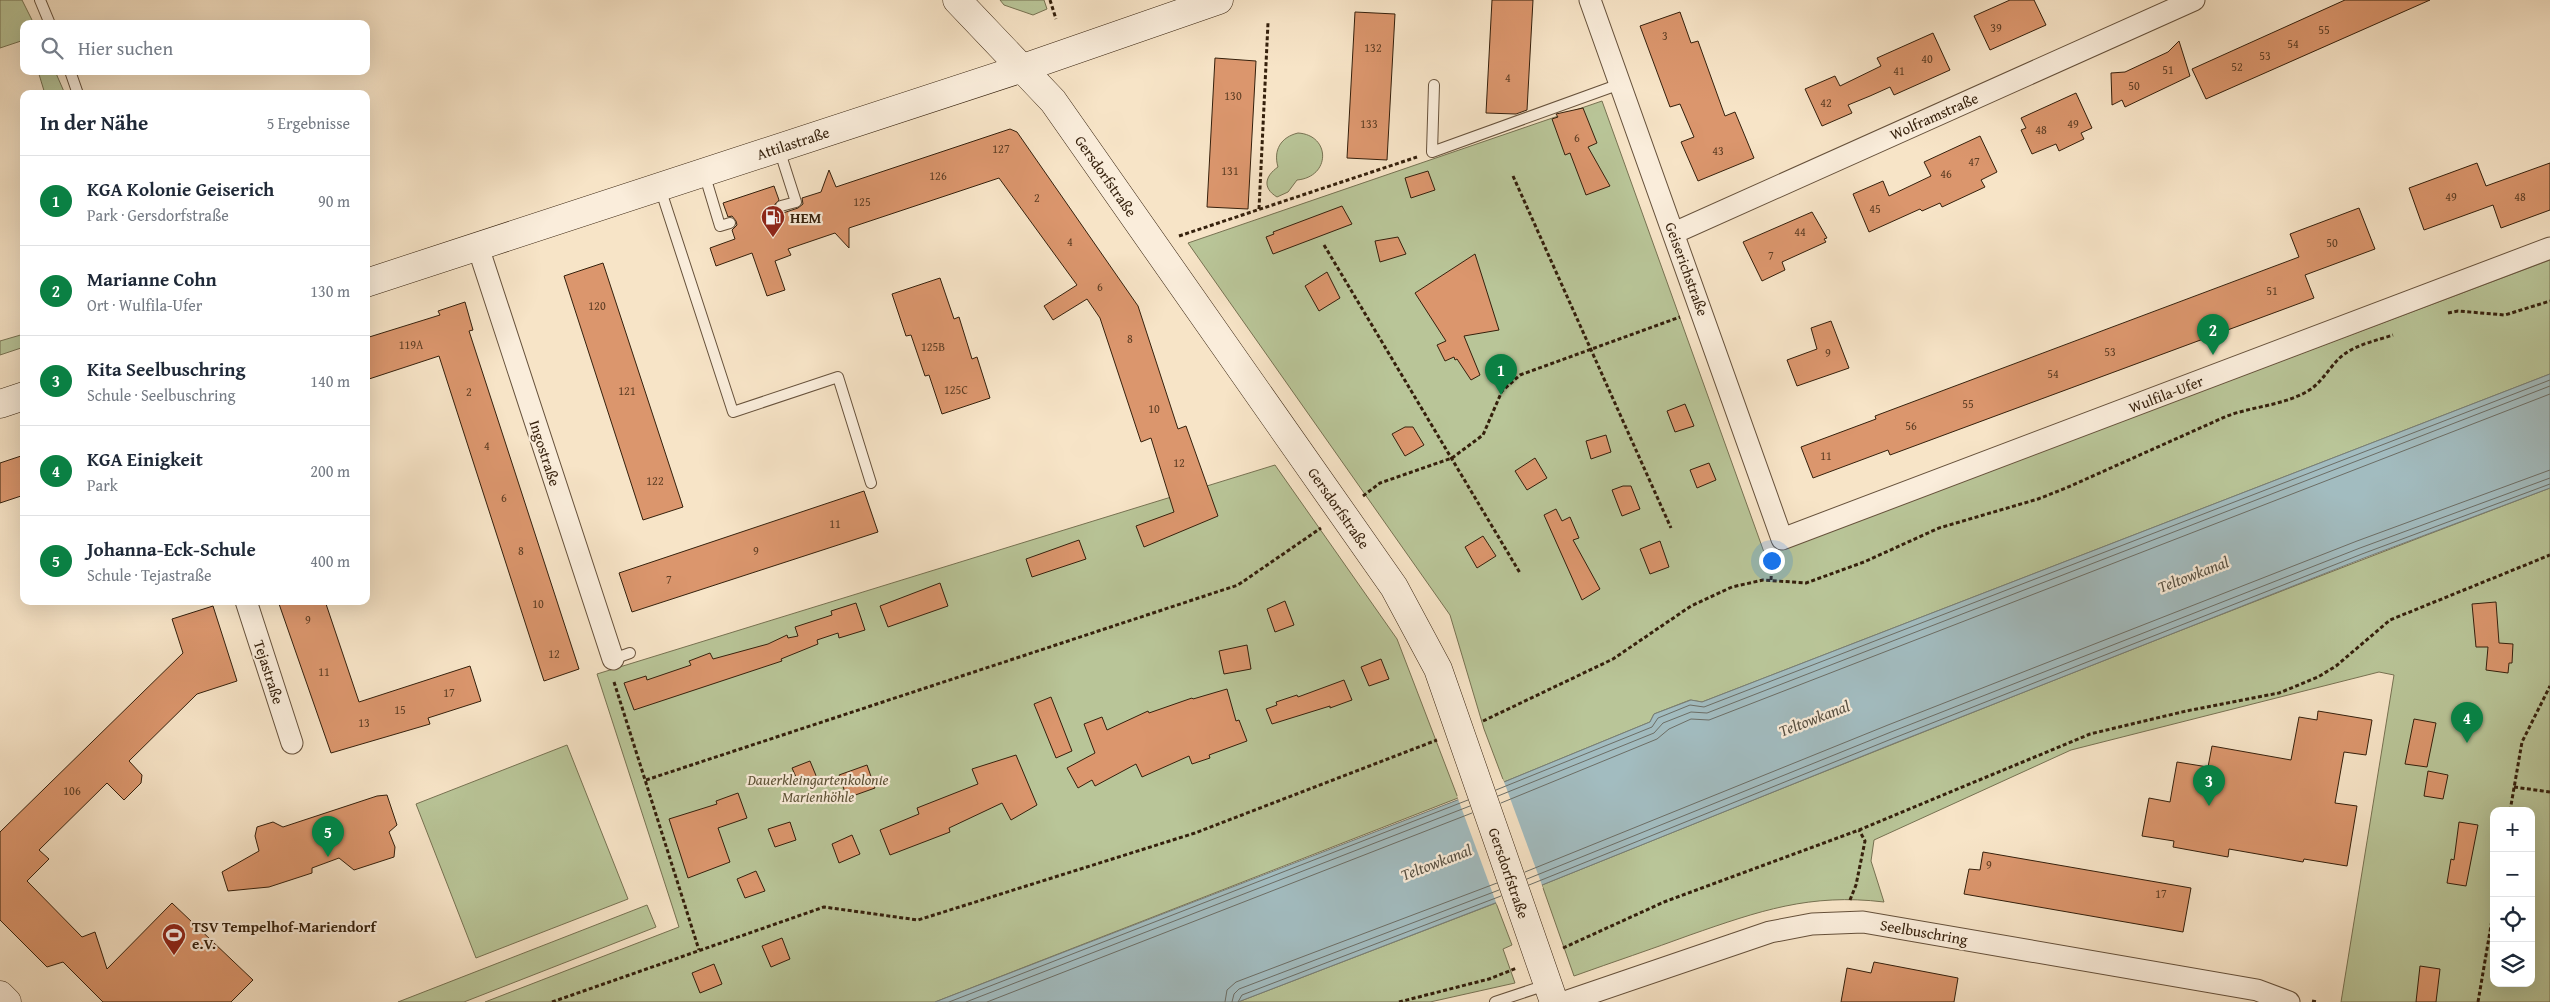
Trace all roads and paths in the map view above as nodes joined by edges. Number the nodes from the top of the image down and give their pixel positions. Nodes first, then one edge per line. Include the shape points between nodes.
1 (40, 0) edge
2 (957, 0) edge
3 (1050, 0) edge
4 (1219, 0) edge
5 (1590, 0) edge
6 (2194, 0) edge
7 (1056, 19) dead end
8 (48, 20) edge
9 (1268, 23) dead end
10 (1023, 68) junction
11 (71, 75) edge
12 (1620, 84) junction
13 (1434, 85) dead end
14 (77, 90) edge
15 (778, 148) junction
16 (1432, 152) junction
17 (703, 172) junction
18 (1513, 176) dead end
19 (659, 187) junction
20 (781, 206) dead end
21 (1258, 209) junction
22 (730, 223) dead end
23 (1674, 233) junction
24 (1178, 236) dead end
25 (1324, 245) dead end
26 (478, 247) junction
27 (2550, 248) edge
28 (370, 283) edge
29 (2550, 302) edge
30 (1702, 310) junction
31 (2447, 314) dead end
32 (2401, 331) dead end
33 (1590, 348) junction
34 (20, 397) edge
35 (0, 404) edge
36 (1452, 458) junction
37 (871, 483) dead end
38 (1361, 497) dead end
39 (1323, 527) dead end
40 (1671, 528) dead end
41 (1782, 539) joint
42 (2550, 555) edge
43 (1772, 560) dead end
44 (1520, 573) dead end
45 (1771, 580) junction
46 (247, 605) edge
47 (622, 656) dead end
48 (613, 680) dead end
49 (2550, 686) edge
50 (1460, 733) junction
51 (292, 743) dead end
52 (646, 780) junction
53 (2514, 787) junction
54 (2550, 792) edge
55 (2511, 807) edge
56 (1859, 830) junction
57 (1848, 903) dead end
58 (2490, 932) edge
59 (1560, 949) dead end
60 (699, 950) junction
61 (1517, 967) dead end
62 (0, 995) edge
63 (1555, 996) edge
64 (2311, 1001) dead end
65 (7, 1002) edge
66 (552, 1002) edge
67 (1398, 1002) edge
68 (1495, 1002) edge
69 (2289, 1002) edge
70 (2318, 1002) edge
71 (2478, 1002) edge

1 - 8 lane
2 - 10 street, Gersdorfstraße
3 - 7 path
4 - 10 street, Attilastraße
5 - 12 street, Geiserichstraße
6 - 23 street, Wolframstraße
9 - 21 path
10 - 15 street, Attilastraße
10 - 50 street, Gersdorfstraße via 1075,131 1394,586 1438,669
11 - 14 lane
12 - 16 lane
12 - 23 street, Geiserichstraße
13 - 16 lane
15 - 17 street, Attilastraße
15 - 20 lane via 796,202
16 - 21 path
17 - 19 street, Attilastraße
17 - 22 lane via 720,226
18 - 33 path
19 - 26 street, Attilastraße
19 - 37 lane via 733,412 838,377
21 - 24 path
23 - 30 street, Geiserichstraße
25 - 36 path
26 - 28 street, Attilastraße
26 - 47 street, Ingostraße
27 - 41 street, Wulfila-Ufer
29 - 31 path via 2505,315 2458,311
30 - 33 path
30 - 41 street, Geiserichstraße
32 - 45 path via 2346,352 2310,389 2280,402 2227,416 2066,488 1939,528 1864,562 1806,583
33 - 36 path via 1520,375 1502,391 1483,435
33 - 40 path
34 - 35 street
36 - 38 path via 1380,483
36 - 44 path
39 - 52 path via 1238,585
42 - 56 path via 2390,620 2336,666 2279,693 2090,734
43 - 45 path
45 - 50 path via 1750,582 1713,595 1691,606 1613,659
46 - 51 street, Tejastraße
48 - 52 path
49 - 53 path via 2522,742
50 - 60 path via 1195,833 918,920 824,907
50 - 63 street, Gersdorfstraße via 1531,938
52 - 60 path
53 - 54 path
53 - 55 path
56 - 57 path via 1865,841 1856,885
56 - 59 path via 1664,902
58 - 71 path
60 - 66 path
61 - 67 path via 1489,979
62 - 65 street
63 - 68 lane
63 - 69 street, Seelbuschring via 1770,932 1812,924 1863,922 2257,990
64 - 70 path

